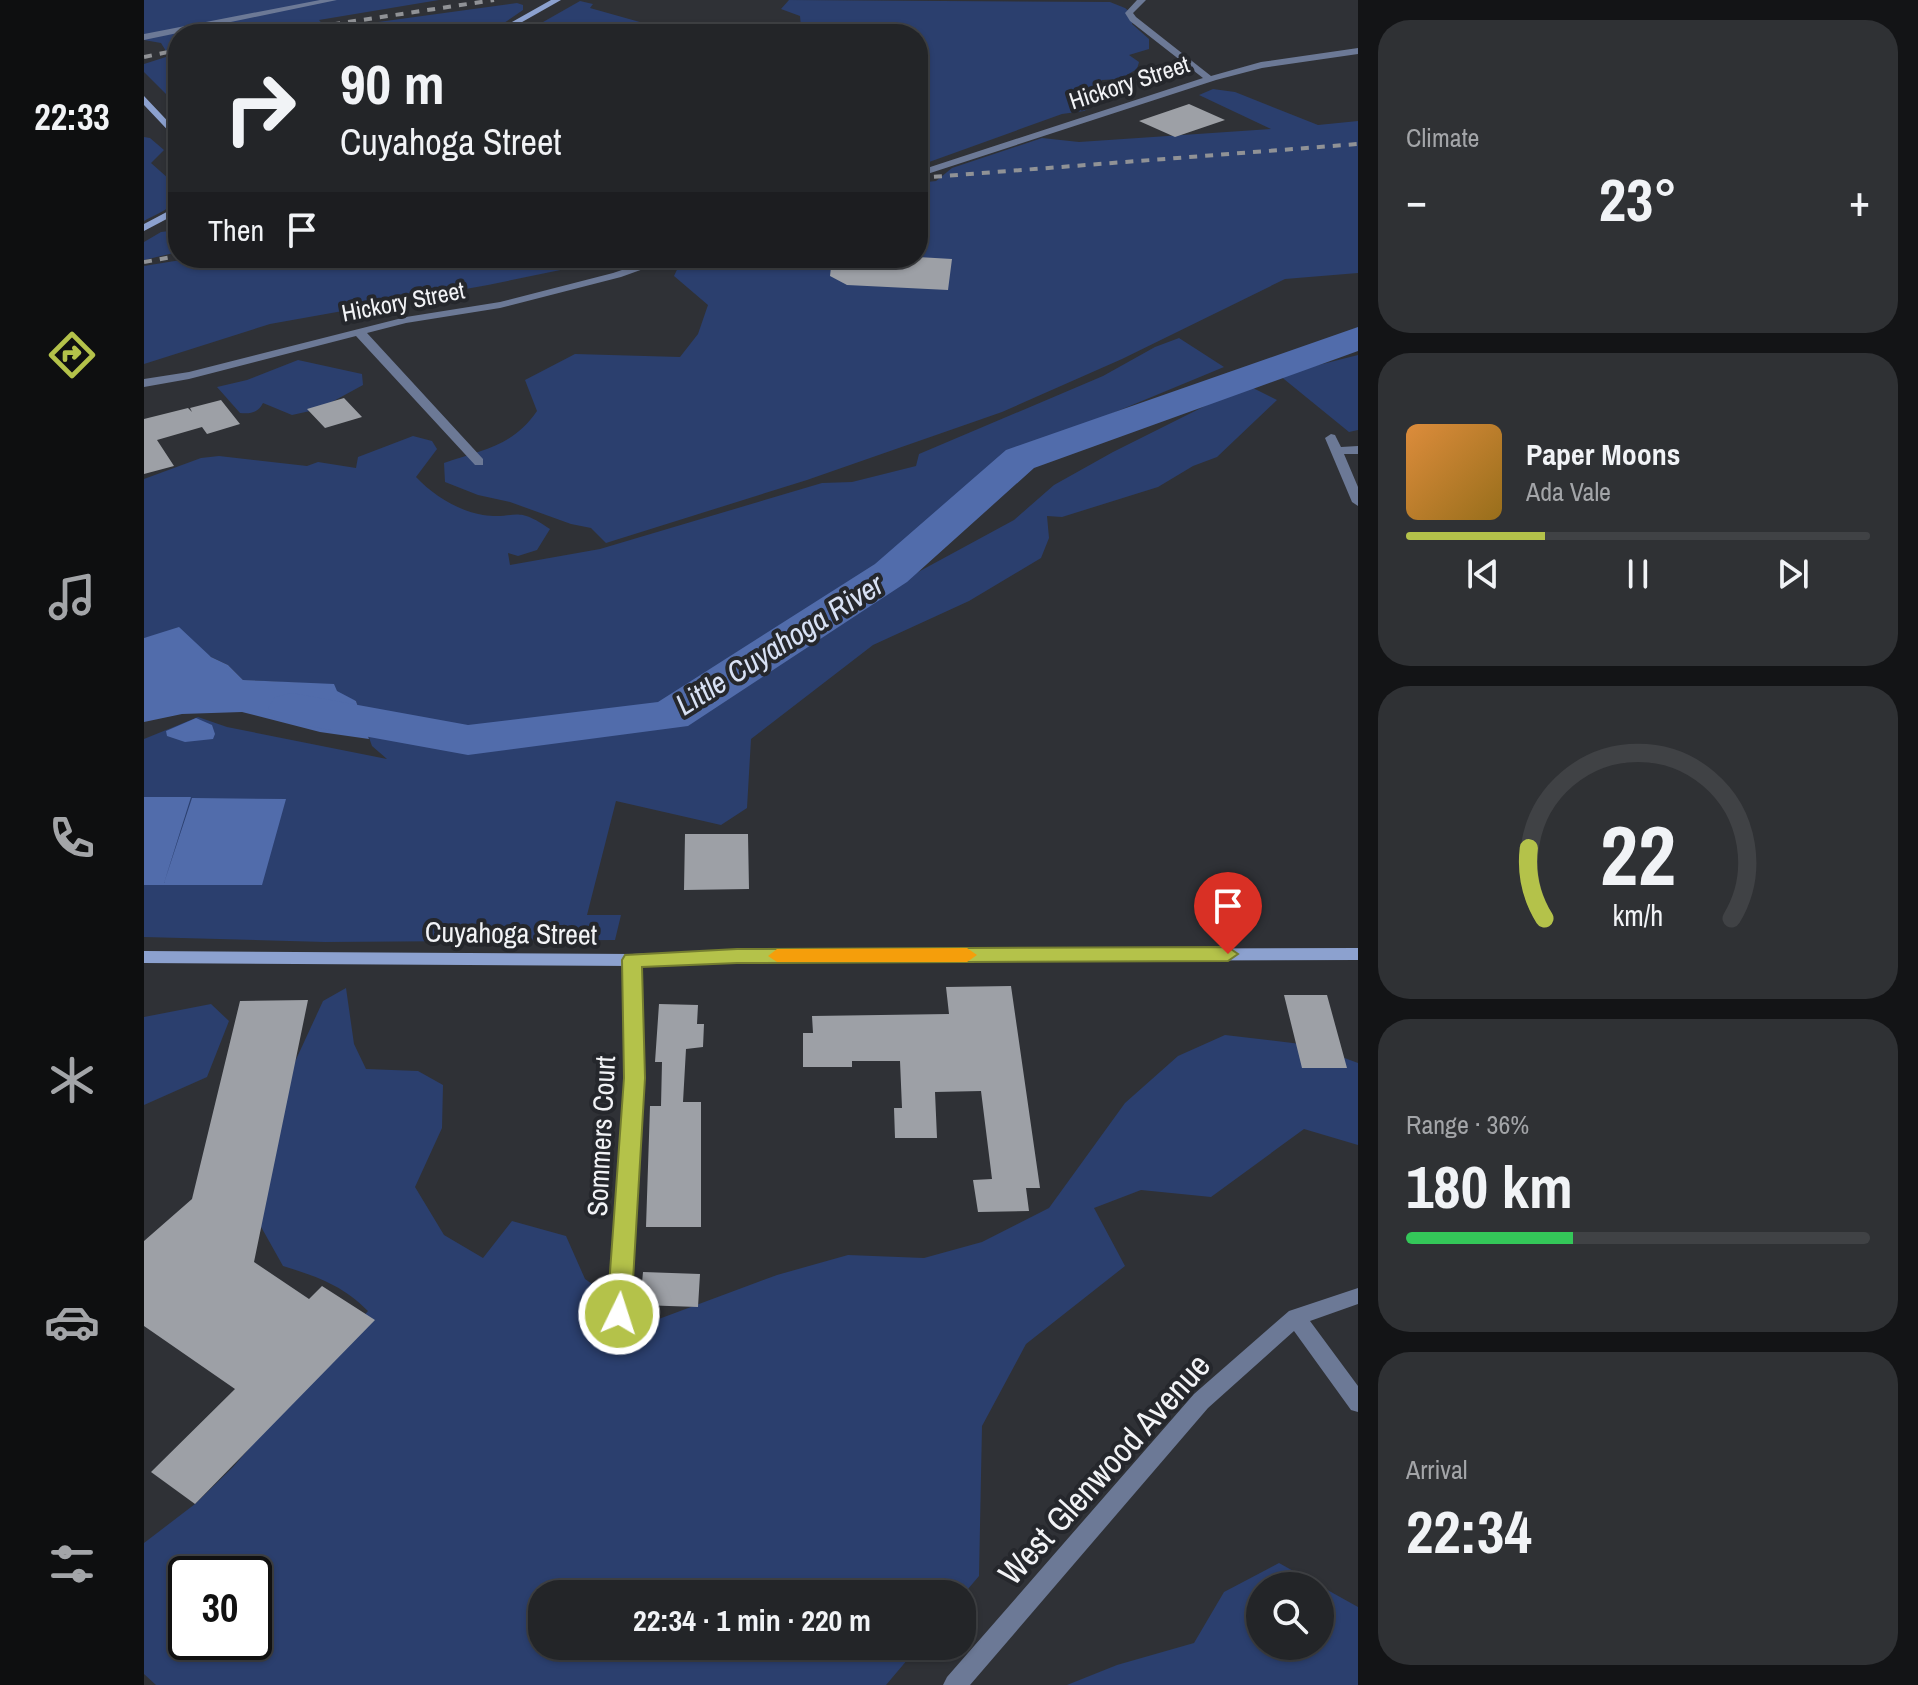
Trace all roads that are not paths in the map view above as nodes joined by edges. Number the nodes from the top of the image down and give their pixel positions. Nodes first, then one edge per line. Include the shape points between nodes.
1 (333, 0) edge
2 (557, 0) edge
3 (1142, 0) edge
4 (210, 24) edge
5 (513, 24) edge
6 (168, 32) edge
7 (144, 37) edge
8 (1358, 51) edge
9 (1209, 79) junction
10 (144, 99) edge
11 (168, 127) edge
12 (928, 171) edge
13 (168, 215) edge
14 (144, 228) edge
15 (634, 268) edge
16 (358, 331) junction
17 (144, 383) edge
18 (1358, 450) edge
19 (479, 462) dead end
20 (1358, 502) edge
21 (1358, 954) edge
22 (144, 957) edge
23 (632, 960) junction
24 (1358, 1296) edge
25 (619, 1314) dead end
26 (1296, 1317) junction
27 (1358, 1403) edge
28 (955, 1685) edge

1 - 4 street
2 - 5 street
3 - 9 street via 1129,13 1133,19
6 - 7 street
8 - 9 street, Hickory Street via 1261,65
9 - 12 street, Hickory Street
10 - 11 street
13 - 14 street
15 - 16 street, Hickory Street via 527,298
16 - 17 street, Hickory Street
16 - 19 street
18 - 20 street via 1333,444
21 - 23 street, Cuyahoga Street
22 - 23 street, Cuyahoga Street
23 - 25 street, Sommers Court via 634,1078
24 - 26 street, West Glenwood Avenue
26 - 27 street
26 - 28 street, West Glenwood Avenue via 1201,1401

